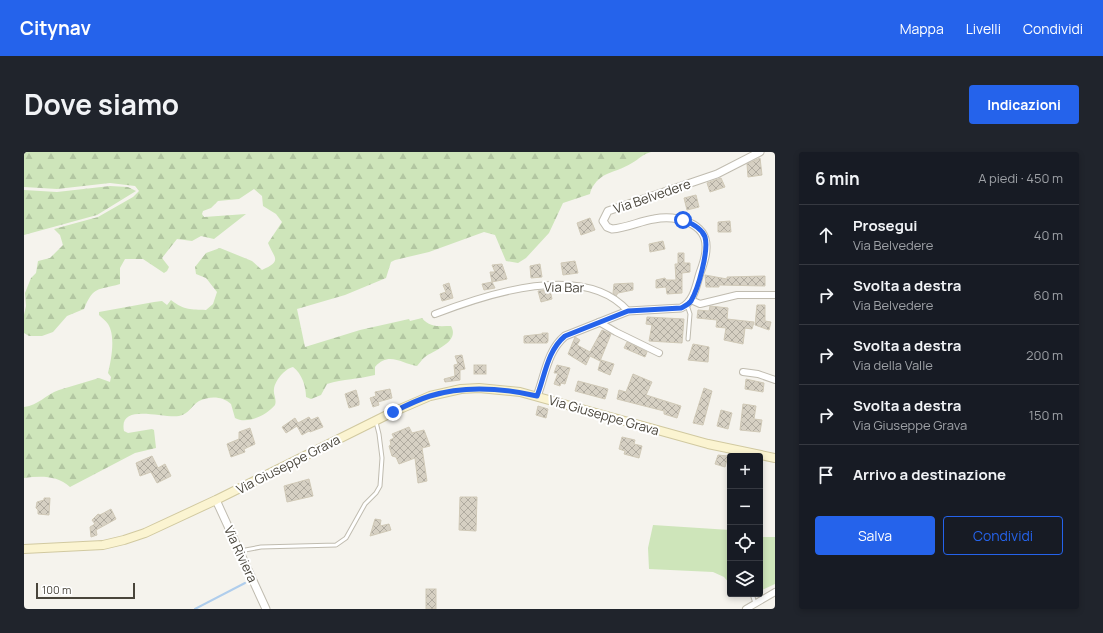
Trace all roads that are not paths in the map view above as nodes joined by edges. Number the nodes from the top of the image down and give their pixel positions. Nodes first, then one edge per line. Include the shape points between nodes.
1 (760, 152) edge
2 (775, 295) edge
3 (689, 303) junction
4 (628, 311) junction
5 (435, 314) dead end
6 (599, 322) junction
7 (688, 339) dead end
8 (659, 353) dead end
9 (743, 372) dead end
10 (775, 380) edge
11 (537, 396) junction
12 (375, 420) junction
13 (775, 458) edge
14 (216, 500) junction
15 (24, 549) edge
16 (240, 551) junction
17 (775, 592) edge
18 (753, 597) edge
19 (755, 603) junction
20 (266, 609) edge
21 (746, 609) edge

1 - 3 street, Via Belvedere via 717,174 608,211 604,216 603,221 612,229 665,218 683,220 700,229 705,236 706,249
2 - 3 street via 736,295 700,304
3 - 4 street via 681,308
3 - 7 lane
4 - 5 street, Via Bar via 617,300 598,290 565,285 518,288 474,299
4 - 6 street
6 - 8 street
6 - 11 street via 559,341 551,354
9 - 10 street
11 - 12 main road, Via Giuseppe Grava via 502,390 461,389 430,396
11 - 13 main road, Via Giuseppe Grava via 708,444
12 - 14 main road, Via Giuseppe Grava
12 - 16 lane via 382,458 380,486 361,510 346,538 336,545 261,547
14 - 15 main road, Via Giuseppe Grava via 124,540 84,547
14 - 16 street, Via Riviera
16 - 20 street, Via Riviera
17 - 19 street
18 - 19 lane
19 - 21 street

